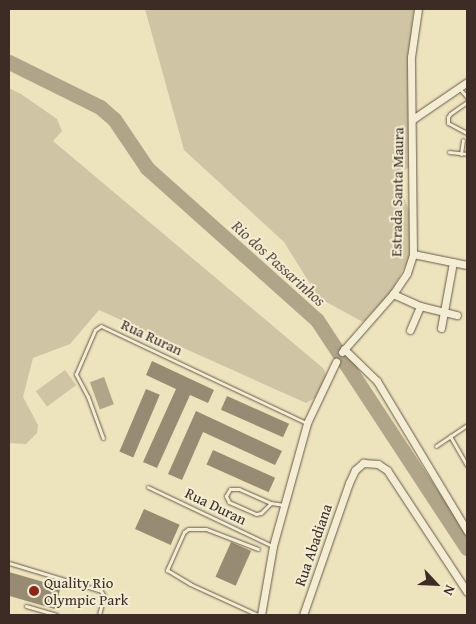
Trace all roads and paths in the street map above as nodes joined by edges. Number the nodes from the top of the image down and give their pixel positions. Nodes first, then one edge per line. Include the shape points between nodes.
1 (418, 9) edge
2 (467, 82) edge
3 (459, 88) junction
4 (467, 97) edge
5 (467, 102) edge
6 (413, 119) junction
7 (467, 133) edge
8 (463, 140) dead end
9 (449, 152) dead end
10 (461, 154) junction
11 (467, 154) edge
12 (412, 254) junction
13 (453, 262) junction
14 (467, 264) edge
15 (393, 294) junction
16 (420, 306) junction
17 (444, 313) junction
18 (457, 315) dead end
19 (441, 328) dead end
20 (410, 330) dead end
21 (336, 362) dead end
22 (307, 423) junction
23 (467, 425) edge
24 (450, 436) junction
25 (103, 438) dead end
26 (436, 446) dead end
27 (467, 464) edge
28 (148, 487) dead end
29 (271, 503) junction
30 (284, 505) junction
31 (467, 531) edge
32 (273, 546) junction
33 (258, 549) dead end
34 (9, 564) edge
35 (467, 592) edge
36 (26, 606) dead end
37 (57, 615) edge
38 (99, 615) edge
39 (260, 615) edge
40 (303, 615) edge

1 - 6 street, Estrada Santa Maura via 411,57
2 - 3 street
3 - 4 lane
3 - 6 street
5 - 7 lane via 448,118 448,123
6 - 12 street, Estrada Santa Maura
8 - 10 lane
9 - 10 lane
10 - 11 lane
12 - 13 street
12 - 15 street, Estrada Santa Maura via 407,274
13 - 14 street
13 - 17 street
15 - 16 street
15 - 31 street, Estrada Santa Maura via 344,350 377,382
16 - 17 street
16 - 20 street
17 - 18 street
17 - 19 street
21 - 22 street
22 - 25 lane, Rua Ruran via 101,326 95,330 76,374
22 - 30 street
23 - 24 lane
24 - 26 lane
24 - 27 lane
28 - 32 lane, Rua Duran
29 - 29 lane via 239,489 230,489 226,496 229,502 256,514
29 - 30 lane
30 - 32 street
32 - 39 street
33 - 39 lane via 206,529 188,529 167,570
34 - 38 lane via 101,591 104,596
35 - 40 street, Rua Abadiana via 386,470 378,464 363,463 349,483
36 - 37 lane

